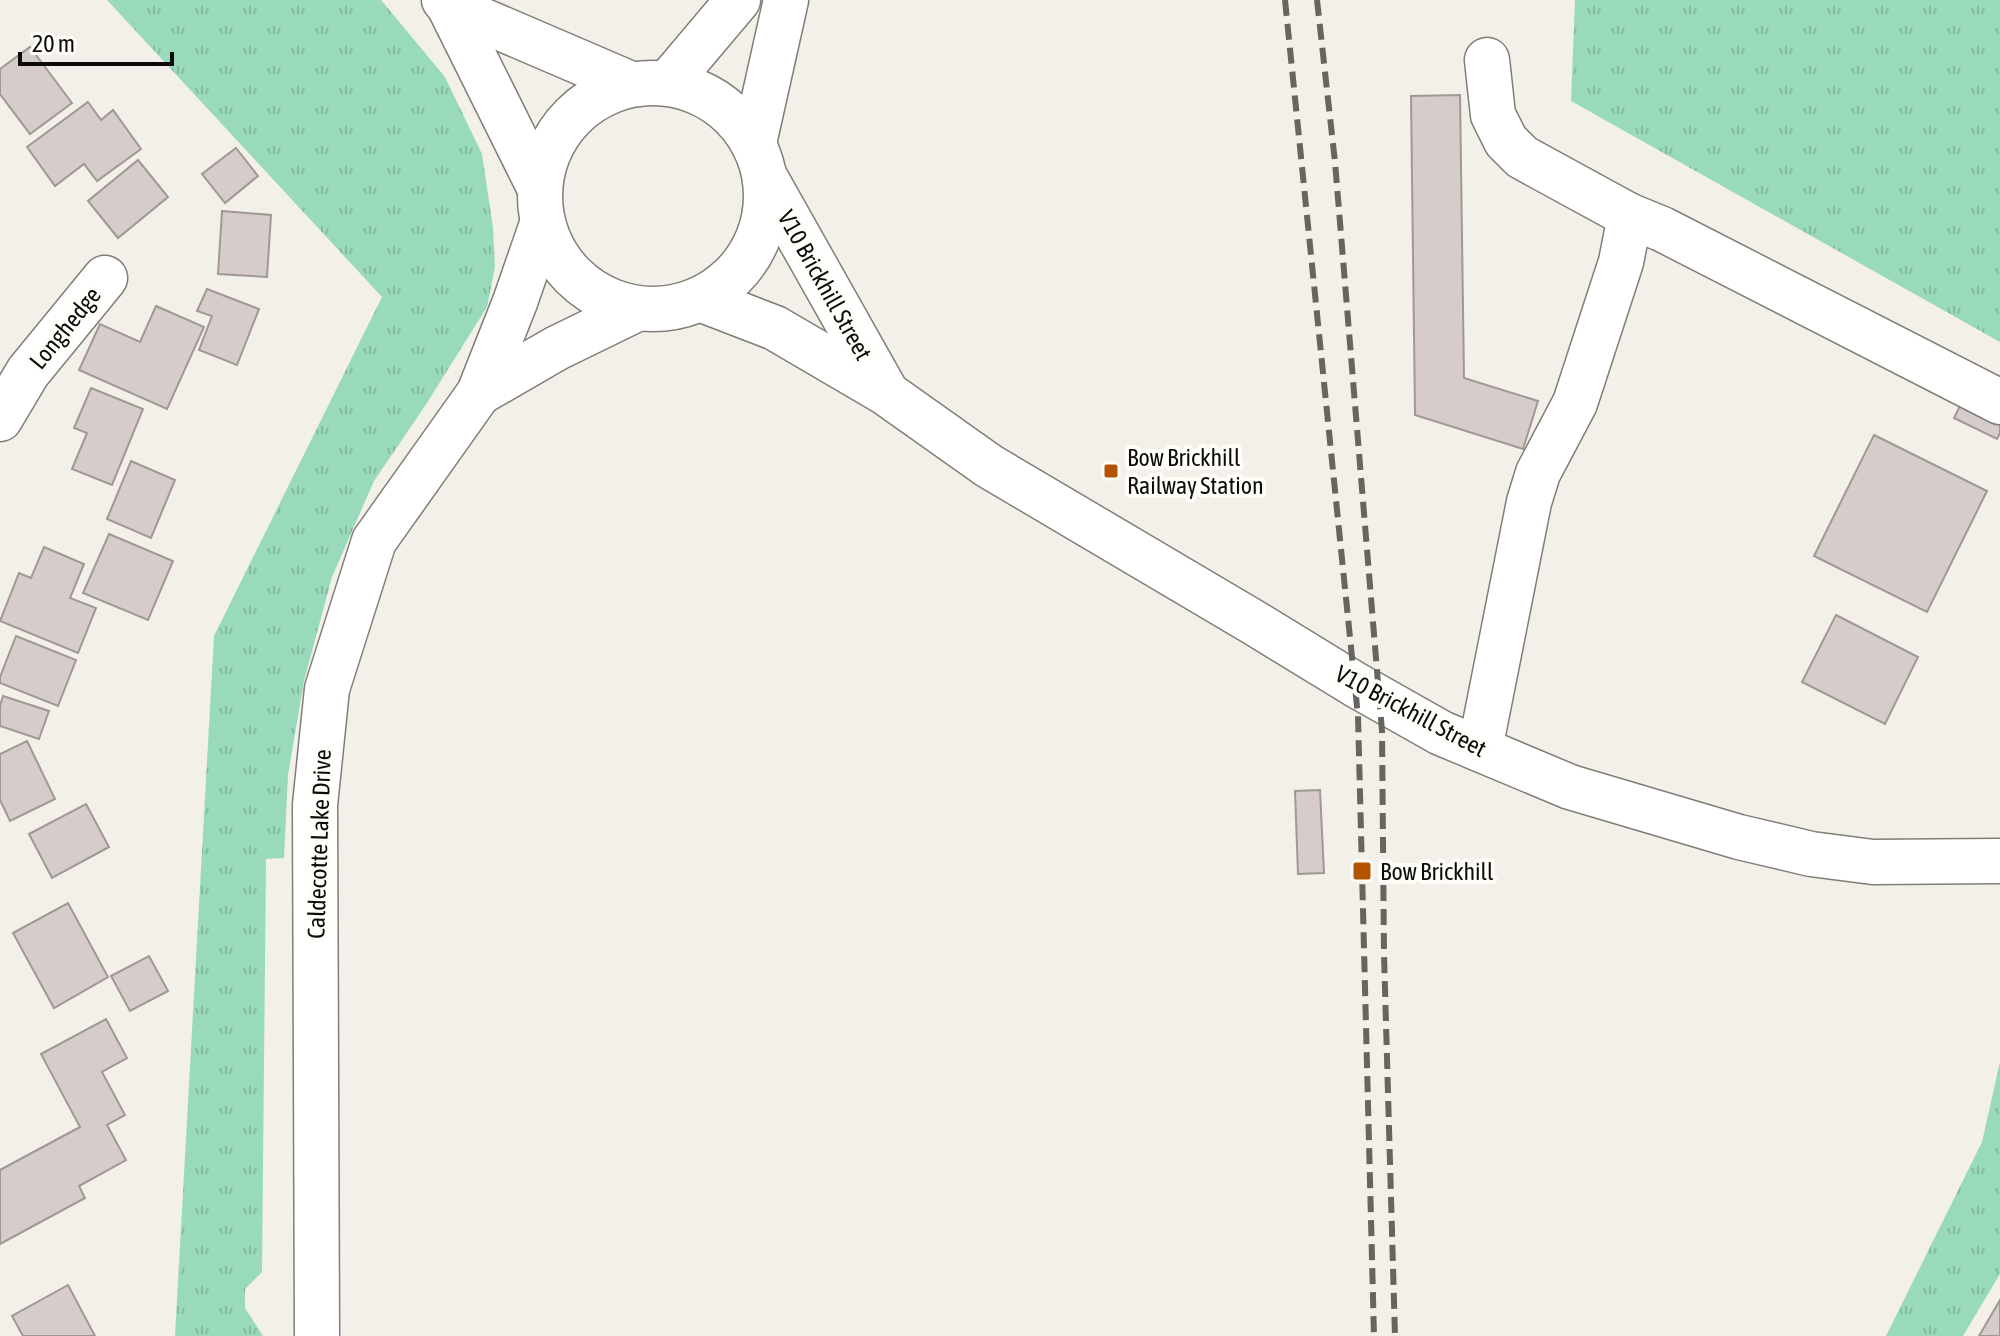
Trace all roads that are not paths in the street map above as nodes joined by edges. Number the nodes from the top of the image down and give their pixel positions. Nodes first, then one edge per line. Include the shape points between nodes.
1 (738, 0) edge
2 (786, 0) edge
3 (446, 3) edge
4 (1487, 60) dead end
5 (650, 84) junction
6 (759, 160) junction
7 (541, 206) junction
8 (1630, 216) junction
9 (105, 278) dead end
10 (700, 299) junction
11 (637, 309) junction
12 (479, 393) junction
13 (886, 393) junction
14 (2000, 402) edge
15 (0, 419) edge
16 (1480, 749) junction
17 (1999, 860) edge
18 (317, 1336) edge

1 - 5 street
2 - 6 street
3 - 5 street
3 - 7 street
4 - 8 street via 1493,115 1506,141 1522,157
5 - 6 street via 702,93 732,114
5 - 7 street via 596,97 568,121 548,153
6 - 10 street via 765,215 753,250 731,279
6 - 13 street, V10 Brickhill Street
7 - 11 street via 555,255 576,281 605,299
7 - 12 street, Caldecotte Lake Drive via 515,302
8 - 14 street
8 - 16 street via 1621,262 1575,403 1538,473 1529,502
9 - 15 street, Longhedge via 28,372
10 - 11 street via 669,309
10 - 13 street, V10 Brickhill Street via 775,328
11 - 12 street, Caldecotte Lake Drive
12 - 18 street, Caldecotte Lake Drive via 374,541 327,689 315,805
13 - 16 street, V10 Brickhill Street via 989,466 1356,685
16 - 17 street, V10 Brickhill Street via 1570,787 1811,854 1873,862

